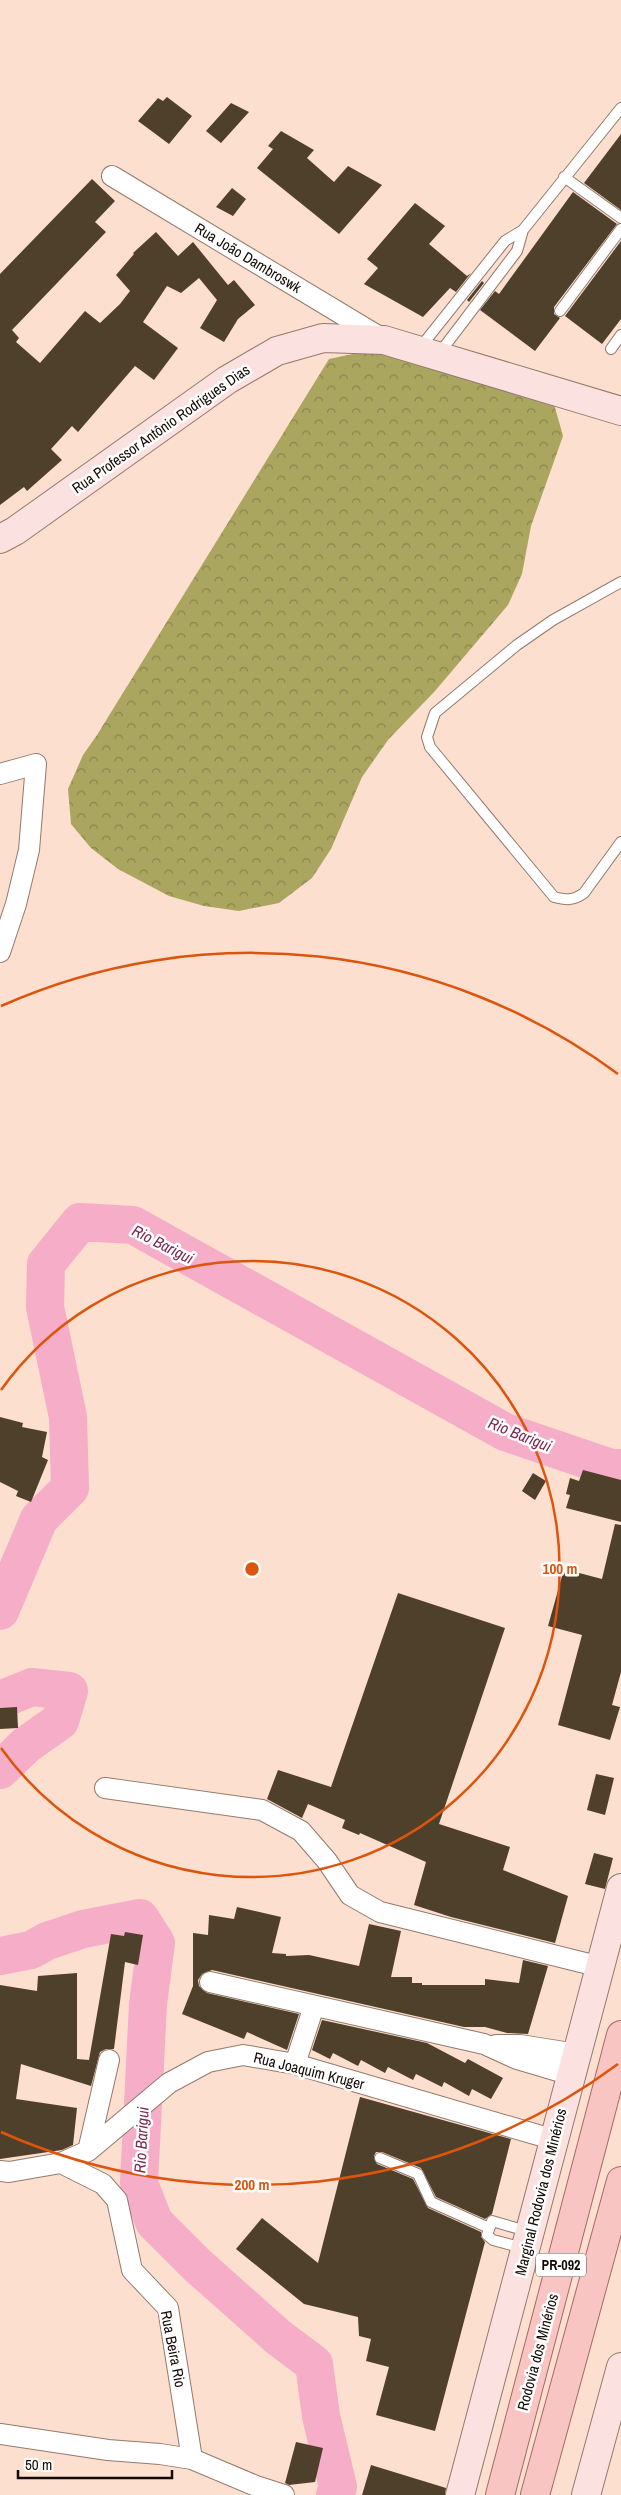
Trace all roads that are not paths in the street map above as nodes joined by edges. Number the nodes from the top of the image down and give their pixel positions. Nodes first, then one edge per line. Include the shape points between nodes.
1 (621, 108) edge
2 (112, 176) dead end
3 (564, 177) junction
4 (621, 218) edge
5 (621, 229) edge
6 (523, 230) junction
7 (560, 311) dead end
8 (621, 335) edge
9 (384, 340) junction
10 (611, 348) dead end
11 (428, 353) junction
12 (621, 411) edge
13 (5, 532) edge
14 (621, 582) edge
15 (0, 774) edge
16 (621, 842) edge
17 (0, 952) edge
18 (106, 1788) dead end
19 (621, 1888) edge
20 (601, 1967) junction
21 (210, 1982) dead end
22 (314, 2006) junction
23 (621, 2035) edge
24 (110, 2060) dead end
25 (295, 2064) junction
26 (574, 2065) junction
27 (556, 2140) junction
28 (88, 2151) junction
29 (380, 2158) dead end
30 (61, 2163) junction
31 (0, 2171) edge
32 (621, 2180) edge
33 (489, 2228) junction
34 (529, 2241) junction
35 (621, 2367) edge
36 (0, 2434) edge
37 (192, 2459) junction
38 (253, 2490) edge
39 (284, 2495) edge
40 (460, 2495) edge
41 (500, 2495) edge
42 (535, 2495) edge
43 (586, 2495) edge

1 - 3 lane
2 - 9 street, Rua João Dambroswk
3 - 4 lane
3 - 6 lane
5 - 7 lane
6 - 11 lane via 505,241
6 - 11 lane via 517,251
8 - 10 lane
9 - 11 main road, Rua Professor Antônio Rodrigues Dias
9 - 13 main road, Rua Professor Antônio Rodrigues Dias via 323,338 277,351 227,380
11 - 12 main road, Rua Professor Antônio Rodrigues Dias
14 - 16 lane via 553,620 517,645 435,713 427,737 430,747 554,897 566,900 584,894
15 - 17 street via 36,764 29,850
18 - 20 street via 262,1810 301,1831 328,1861 350,1895 380,1912
19 - 20 main road, Marginal Rodovia dos Minérios
20 - 26 main road, Marginal Rodovia dos Minérios
21 - 22 street
22 - 25 street
22 - 26 street via 484,2044 520,2045
23 - 41 main road, Rodovia dos Minérios / PR-092
24 - 28 street
25 - 27 street, Rua Joaquim Kruger
25 - 28 street, Rua Joaquim Kruger via 243,2055 208,2062 169,2083
26 - 27 main road, Marginal Rodovia dos Minérios
27 - 34 main road, Marginal Rodovia dos Minérios
28 - 30 street, Rua Joaquim Kruger
29 - 33 lane via 418,2174 431,2202
30 - 31 street, Rua Joaquim Kruger
30 - 37 street, Rua Beira Rio via 103,2184 117,2200 132,2270 168,2308
32 - 42 main road, PR-092
33 - 34 lane via 492,2221
33 - 34 lane via 487,2235 493,2240
34 - 40 main road, Marginal Rodovia dos Minérios
35 - 43 main road
36 - 37 street
37 - 38 street
38 - 39 street

